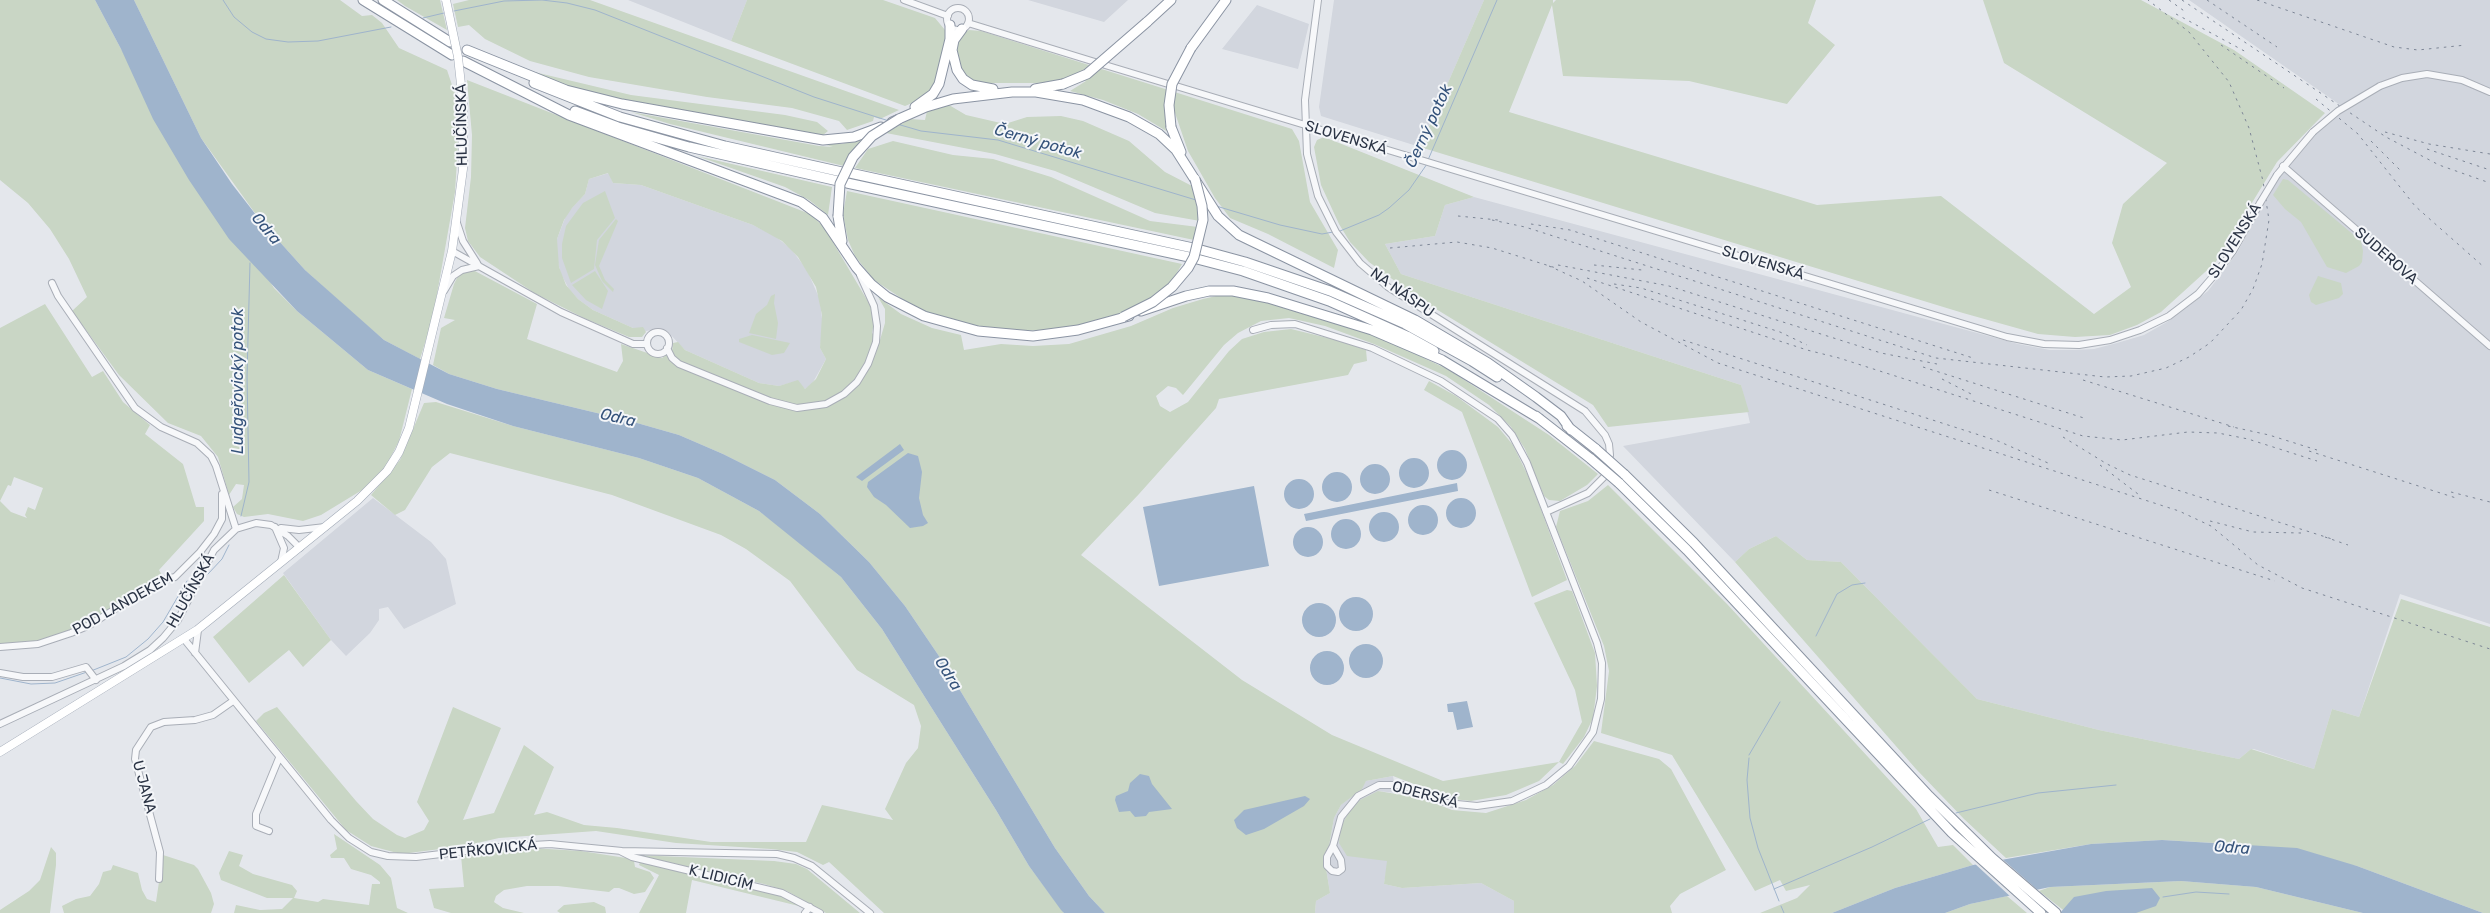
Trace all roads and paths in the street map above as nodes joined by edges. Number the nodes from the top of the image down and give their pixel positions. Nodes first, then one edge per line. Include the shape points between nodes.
1 (363, 0) edge
2 (383, 0) edge
3 (446, 0) edge
4 (904, 0) edge
5 (1171, 0) edge
6 (1226, 0) edge
7 (1318, 0) edge
8 (948, 16) junction
9 (950, 25) junction
10 (965, 26) junction
11 (450, 42) dead end
12 (452, 55) dead end
13 (463, 61) dead end
14 (1095, 62) dead end
15 (1104, 65) dead end
16 (494, 77) junction
17 (1168, 84) dead end
18 (1176, 86) dead end
19 (1012, 92) junction
20 (2490, 92) edge
21 (916, 109) junction
22 (899, 119) junction
23 (1305, 126) junction
24 (1184, 159) junction
25 (2283, 166) junction
26 (844, 177) junction
27 (1195, 179) junction
28 (457, 222) junction
29 (452, 251) junction
30 (848, 255) junction
31 (479, 266) junction
32 (856, 267) junction
33 (52, 283) dead end
34 (442, 295) junction
35 (1123, 317) junction
36 (1253, 330) dead end
37 (647, 344) junction
38 (2490, 346) edge
39 (667, 348) junction
40 (1540, 419) junction
41 (1571, 430) junction
42 (1610, 455) dead end
43 (1604, 477) dead end
44 (222, 491) junction
45 (1546, 512) junction
46 (274, 526) junction
47 (327, 526) junction
48 (236, 529) junction
49 (300, 548) junction
50 (279, 565) junction
51 (198, 630) junction
52 (184, 639) junction
53 (0, 647) edge
54 (195, 653) junction
55 (0, 673) edge
56 (92, 674) junction
57 (233, 701) junction
58 (0, 724) edge
59 (0, 752) edge
60 (280, 758) junction
61 (269, 831) dead end
62 (1334, 846) dead end
63 (619, 851) junction
64 (159, 879) dead end
65 (810, 907) junction
66 (805, 913) edge
67 (820, 913) edge
68 (870, 913) edge
69 (2040, 913) edge
70 (2056, 913) edge

1 - 12 highway
2 - 11 highway
3 - 28 main road, HLUČÍNSKÁ, bridge via 458,56 463,103 463,169
4 - 8 street
5 - 19 highway, bridge via 1088,74 1063,84
6 - 24 highway, bridge via 1192,48 1172,84 1169,105 1171,127
7 - 23 street, NA NÁSPU via 1307,77
8 - 9 street
8 - 10 street via 954,8 961,8 969,16
9 - 10 street via 955,29
9 - 21 highway via 950,39 939,84
10 - 14 street
10 - 19 highway via 954,40 952,50 963,79 972,85
13 - 16 highway
15 - 17 street
16 - 26 highway via 618,127 705,151
16 - 30 highway via 569,115 801,202 823,218
18 - 23 street, SLOVENSKÁ
19 - 21 highway via 960,97
19 - 24 highway via 1060,96 1106,107 1150,128
20 - 25 street, SLOVENSKÁ, bridge via 2462,80 2428,74 2402,78 2380,86 2338,111 2313,132
21 - 22 highway
22 - 26 highway, bridge via 861,136 823,140 622,104 566,90 464,49 550,92 620,117
22 - 30 highway, bridge via 872,136 852,157 840,184 838,216
23 - 25 street, SLOVENSKÁ, bridge via 1998,334 2052,345 2115,339 2146,328 2178,309 2223,266
23 - 42 street, NA NÁSPU via 1309,165 1327,217 1343,243 1367,270 1585,410 1606,435
24 - 27 highway
25 - 38 street, SUDEROVA
26 - 40 highway via 1193,258 1330,301 1408,336 1471,372
26 - 41 highway via 1197,249 1330,291 1405,324 1472,361
27 - 35 highway, bridge via 1202,220 1194,257 1172,287 1153,302
27 - 41 highway via 1224,223 1256,244 1371,297 1488,363 1561,416
28 - 29 main road, HLUČÍNSKÁ
28 - 31 street via 463,241
29 - 31 street
29 - 34 main road, HLUČÍNSKÁ
30 - 32 highway
31 - 34 street via 462,270 454,276
31 - 37 street via 574,318 633,344
32 - 35 highway via 876,288 899,304 937,321 978,331 1046,335
32 - 39 street via 873,303 877,321 876,342 860,378 832,402 806,408 776,404 679,364
33 - 44 street, POD LANDEKEM via 127,400 161,427 197,444 211,456
34 - 47 main road, HLUČÍNSKÁ via 403,445 388,471
35 - 40 highway, bridge via 1198,293 1233,291 1277,300 1372,330 1442,360
36 - 45 street via 1284,324 1316,329 1388,354 1456,390 1492,414 1512,435
37 - 39 street via 656,354
37 - 39 street via 650,336 659,333 667,338
40 - 69 highway, bridge via 1619,483 1674,536 1952,833
41 - 70 highway, bridge via 1668,516 1929,796 1992,858
43 - 45 street via 1588,493
44 - 48 street, POD LANDEKEM
44 - 53 street, POD LANDEKEM via 222,518 214,534 175,577 160,582 90,625 71,633 38,644
45 - 62 street, ODERSKÁ via 1600,656 1601,699 1592,735 1569,766 1553,780 1526,796 1504,803 1460,805 1402,785 1374,787 1358,796 1344,811 1336,829
46 - 47 street via 299,530
46 - 48 street via 259,523
46 - 49 street
46 - 50 street via 284,548
47 - 49 main road, HLUČÍNSKÁ
48 - 56 street, HLUČÍNSKÁ via 214,550 182,613 164,638 138,658
49 - 50 main road, HLUČÍNSKÁ
50 - 51 main road, HLUČÍNSKÁ
51 - 52 main road, HLUČÍNSKÁ
51 - 54 street
52 - 54 street, PETŘKOVICKÁ
52 - 59 main road, HLUČÍNSKÁ
54 - 57 street, PETŘKOVICKÁ
55 - 56 street via 41,677 86,667
56 - 58 street, HLUČÍNSKÁ
57 - 60 street, PETŘKOVICKÁ
57 - 64 street, U JANA via 213,715 151,727 136,750 135,759 160,852
60 - 61 street via 256,814 256,826
60 - 63 street, PETŘKOVICKÁ via 338,828 360,846 378,854 422,857 542,844
63 - 65 street, K LIDICÍM via 782,894
63 - 68 street, PETŘKOVICKÁ via 792,857 821,872
65 - 66 street
65 - 67 street, K LIDICÍM

